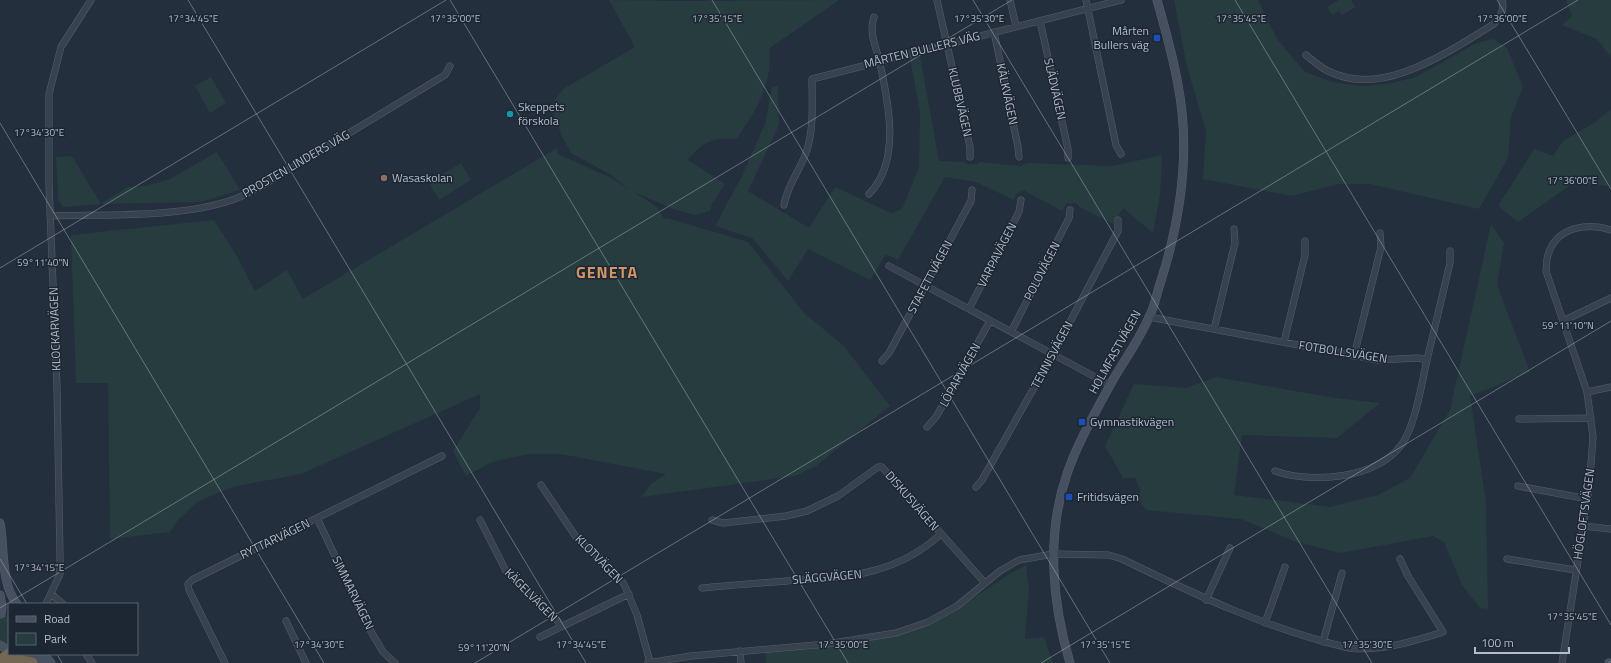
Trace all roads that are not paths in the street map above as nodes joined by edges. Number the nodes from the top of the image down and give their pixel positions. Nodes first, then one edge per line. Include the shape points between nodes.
1 (91, 0) edge
2 (937, 0) edge
3 (1010, 0) edge
4 (1086, 0) edge
5 (1121, 0) edge
6 (1157, 0) edge
7 (1503, 1) edge
8 (1088, 8) junction
9 (874, 17) dead end
10 (1040, 21) junction
11 (1016, 26) junction
12 (994, 32) junction
13 (947, 44) junction
14 (1306, 55) dead end
15 (879, 61) junction
16 (450, 66) dead end
17 (1121, 154) dead end
18 (970, 157) dead end
19 (1019, 157) dead end
20 (1068, 158) dead end
21 (972, 190) dead end
22 (869, 194) dead end
23 (1021, 200) dead end
24 (784, 204) dead end
25 (1070, 210) dead end
26 (50, 216) junction
27 (1118, 220) dead end
28 (1234, 228) dead end
29 (1611, 230) edge
30 (1380, 233) dead end
31 (1305, 241) dead end
32 (1450, 251) dead end
33 (889, 266) dead end
34 (925, 286) junction
35 (1611, 298) edge
36 (969, 309) junction
37 (1149, 317) junction
38 (990, 321) junction
39 (1563, 321) junction
40 (1214, 329) junction
41 (1011, 332) junction
42 (1284, 342) junction
43 (1053, 354) junction
44 (1354, 356) junction
45 (882, 360) dead end
46 (1427, 360) junction
47 (1110, 385) junction
48 (1611, 387) edge
49 (1587, 392) junction
50 (1591, 418) junction
51 (1519, 419) dead end
52 (927, 427) dead end
53 (442, 456) dead end
54 (1275, 472) dead end
55 (541, 485) dead end
56 (1518, 486) dead end
57 (976, 487) dead end
58 (1588, 499) junction
59 (317, 518) junction
60 (480, 520) dead end
61 (712, 520) dead end
62 (0, 523) edge
63 (1583, 526) junction
64 (1611, 529) edge
65 (941, 534) junction
66 (1230, 548) dead end
67 (1053, 554) junction
68 (1400, 558) dead end
69 (1507, 559) dead end
70 (1285, 567) dead end
71 (1575, 570) junction
72 (1342, 573) dead end
73 (985, 583) junction
74 (702, 588) dead end
75 (51, 594) junction
76 (629, 594) junction
77 (0, 596) edge
78 (1206, 600) junction
79 (16, 603) edge
80 (43, 603) edge
81 (46, 603) edge
82 (62, 603) edge
83 (0, 614) edge
84 (286, 621) dead end
85 (1265, 623) junction
86 (561, 626) junction
87 (540, 637) dead end
88 (1323, 642) junction
89 (0, 645) edge
90 (8, 651) edge
91 (740, 651) junction
92 (8, 653) edge
93 (31, 655) edge
94 (45, 655) edge
95 (0, 661) edge
96 (9, 663) edge
97 (32, 663) edge
98 (42, 663) edge
99 (51, 663) edge
100 (225, 663) edge
101 (306, 663) edge
102 (395, 663) edge
103 (649, 663) edge
104 (741, 663) edge
105 (1070, 663) edge
106 (1562, 663) edge

1 - 26 street, KLOCKARVÄGEN via 60,47 51,83 48,121
2 - 13 street, KLUBBVÄGEN
3 - 11 street
4 - 8 street
5 - 8 street, MÅRTEN BULLERS VÄG
6 - 37 street, HOLMFASTVÄGEN via 1178,85 1182,109 1183,149 1182,187 1177,219 1167,262
7 - 14 street via 1504,8 1494,24 1430,62 1406,72 1386,77 1356,79 1328,71
8 - 10 street, MÅRTEN BULLERS VÄG
8 - 17 street via 1116,145
9 - 15 street via 871,25
10 - 11 street, MÅRTEN BULLERS VÄG
10 - 20 street, SLÄDVÄGEN
11 - 12 street, MÅRTEN BULLERS VÄG
12 - 13 street, MÅRTEN BULLERS VÄG
12 - 19 street, KÄLKVÄGEN
13 - 15 street, MÅRTEN BULLERS VÄG
13 - 18 street, KLUBBVÄGEN
15 - 22 street via 890,126 888,153 877,186
15 - 24 street, MÅRTEN BULLERS VÄG via 812,79 812,130 807,151 785,196
16 - 26 street, PROSTEN LINDERS VÄG via 445,75 233,200 189,210
21 - 34 street, STAFETTVÄGEN via 971,200
23 - 36 street, VARPAVÄGEN via 1019,212
25 - 41 street, POLOVÄGEN via 1069,218
26 - 75 street, KLOCKARVÄGEN via 60,543 60,574
27 - 43 street, TENNISVÄGEN via 1118,230
28 - 40 street via 1235,243
29 - 39 street, HÖGLOFTSVÄGEN via 1586,226 1570,229 1554,242 1548,255 1546,271
30 - 44 street via 1382,247
31 - 42 street via 1305,255
32 - 46 street via 1450,263
33 - 34 street
34 - 36 street
34 - 45 street, STAFETTVÄGEN via 889,353
35 - 39 street
36 - 38 street
37 - 40 street, FOTBOLLSVÄGEN
37 - 47 street, HOLMFASTVÄGEN
38 - 41 street
38 - 52 street, LÖPARVÄGEN via 936,417
39 - 49 street, HÖGLOFTSVÄGEN
40 - 42 street, FOTBOLLSVÄGEN
41 - 43 street
42 - 44 street, FOTBOLLSVÄGEN
43 - 47 street
43 - 57 street, TENNISVÄGEN
44 - 46 street, FOTBOLLSVÄGEN via 1378,360
46 - 54 street via 1408,434 1395,452 1381,463 1357,473 1328,477
47 - 67 street, HOLMFASTVÄGEN via 1066,475 1058,508
48 - 49 street
49 - 50 street, HÖGLOFTSVÄGEN
50 - 51 street
50 - 58 street, HÖGLOFTSVÄGEN via 1593,437
53 - 59 street, RYTTARVÄGEN
55 - 76 street, KLOTVÄGEN via 576,537 614,572
56 - 58 street
58 - 63 street, HÖGLOFTSVÄGEN
59 - 100 street, RYTTARVÄGEN via 212,569 188,584
59 - 102 street, SIMMARVÄGEN via 369,628 383,652
60 - 86 street, KÄGELVÄGEN via 506,571 551,612
61 - 65 street, DISKUSVÄGEN via 723,523 807,511 838,496 878,467 882,467
62 - 79 street via 8,582
63 - 64 street
63 - 71 street, HÖGLOFTSVÄGEN
65 - 73 street, DISKUSVÄGEN
65 - 74 street, SLÄGGVÄGEN via 908,558 868,573
66 - 78 street
67 - 73 street via 1018,560
67 - 78 street via 1109,555
67 - 105 street, HOLMFASTVÄGEN via 1058,608
68 - 88 street via 1408,576 1443,632 1373,648 1349,648
69 - 71 street
70 - 85 street
71 - 106 street, HÖGLOFTSVÄGEN
72 - 88 street
73 - 91 street via 957,606 928,622 896,633 827,644
75 - 80 street, KLOCKARVÄGEN
75 - 81 street, KLOCKARVÄGEN
75 - 82 street
76 - 86 street, KÄGELVÄGEN
76 - 103 street, KLOTVÄGEN
77 - 83 street
78 - 85 street
84 - 101 street
85 - 88 street
86 - 87 street, KÄGELVÄGEN
89 - 90 street
91 - 103 street
91 - 104 street
92 - 95 highway
93 - 98 street
94 - 99 street
96 - 97 highway via 19,660

